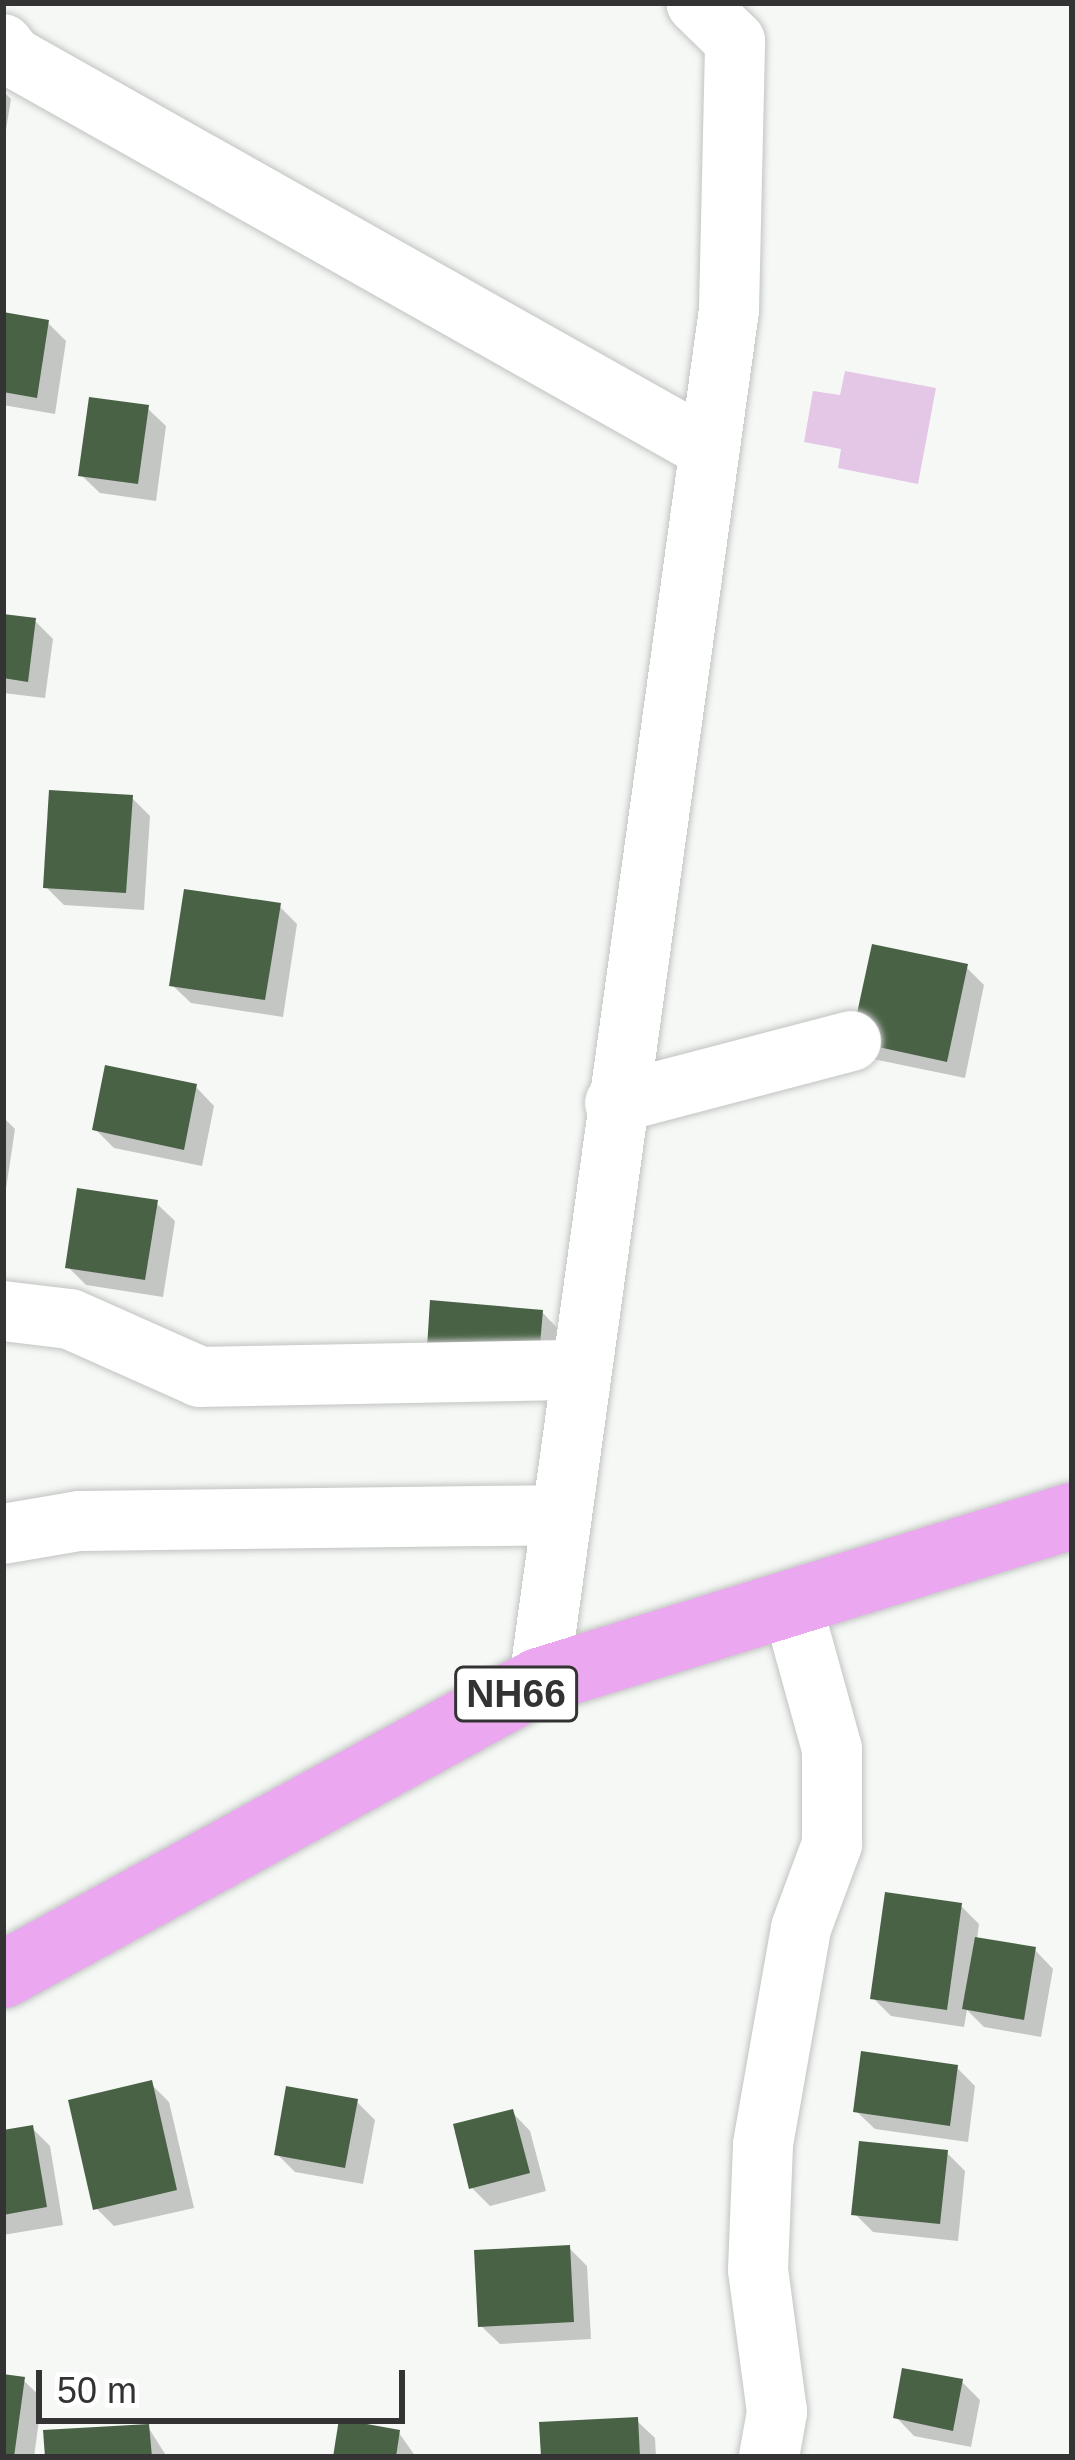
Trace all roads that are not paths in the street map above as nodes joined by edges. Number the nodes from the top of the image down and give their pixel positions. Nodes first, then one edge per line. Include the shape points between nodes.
1 (696, 3) edge
2 (3, 44) edge
3 (707, 448) junction
4 (851, 1041) dead end
5 (615, 1102) junction
6 (3, 1311) edge
7 (578, 1370) junction
8 (558, 1514) junction
9 (1072, 1516) edge
10 (3, 1534) edge
11 (792, 1605) junction
12 (539, 1681) junction
13 (3, 1976) edge
14 (769, 2457) edge

1 - 3 street via 735,41 736,63 730,310
2 - 3 street via 13,57
3 - 5 street
4 - 5 street
5 - 7 street
6 - 7 street via 70,1319 200,1377
7 - 8 street
8 - 10 street via 79,1521
8 - 12 street
9 - 11 highway, NH66
11 - 12 highway, NH66
11 - 14 street via 832,1749 832,1844 801,1928 763,2144 758,2270 777,2412
12 - 13 highway, NH66

